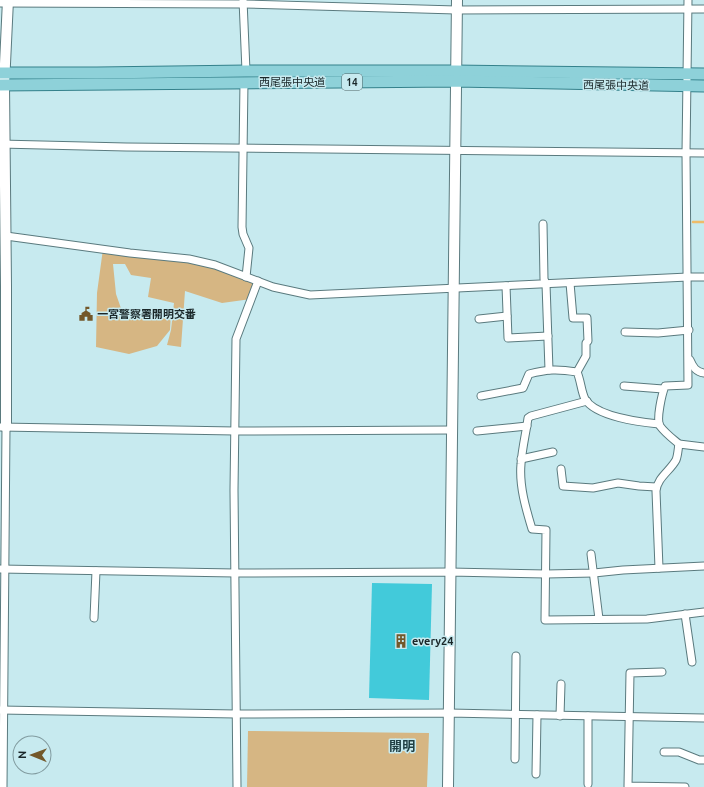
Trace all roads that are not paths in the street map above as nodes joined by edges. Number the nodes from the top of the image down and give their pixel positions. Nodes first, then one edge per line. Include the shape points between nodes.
1 (688, 0) edge
2 (5, 2) edge
3 (243, 2) edge
4 (456, 5) edge
5 (687, 9) junction
6 (704, 9) edge
7 (246, 71) junction
8 (2, 73) edge
9 (687, 74) junction
10 (704, 74) edge
11 (455, 76) junction
12 (244, 82) junction
13 (2, 85) edge
14 (686, 86) junction
15 (704, 86) edge
16 (2, 144) edge
17 (244, 148) junction
18 (454, 150) junction
19 (686, 153) junction
20 (704, 153) edge
21 (543, 224) dead end
22 (3, 235) edge
23 (246, 277) junction
24 (688, 277) junction
25 (704, 277) edge
26 (258, 281) junction
27 (570, 283) junction
28 (546, 284) junction
29 (3, 286) edge
30 (506, 286) junction
31 (453, 289) junction
32 (507, 316) junction
33 (479, 318) dead end
34 (689, 330) junction
35 (625, 332) dead end
36 (548, 336) junction
37 (689, 356) junction
38 (549, 370) junction
39 (577, 372) junction
40 (704, 372) edge
41 (624, 386) dead end
42 (663, 389) junction
43 (481, 396) dead end
44 (587, 401) junction
45 (659, 424) junction
46 (527, 426) junction
47 (3, 427) edge
48 (452, 430) junction
49 (235, 431) junction
50 (477, 431) dead end
51 (679, 444) junction
52 (704, 448) edge
53 (553, 452) dead end
54 (521, 459) junction
55 (561, 469) dead end
56 (656, 487) junction
57 (591, 554) dead end
58 (704, 566) edge
59 (659, 568) junction
60 (3, 569) edge
61 (96, 571) junction
62 (450, 572) junction
63 (235, 573) junction
64 (594, 573) junction
65 (546, 574) junction
66 (704, 612) edge
67 (685, 614) junction
68 (94, 618) dead end
69 (599, 619) junction
70 (516, 656) dead end
71 (692, 662) dead end
72 (662, 672) dead end
73 (561, 684) dead end
74 (2, 710) edge
75 (449, 713) junction
76 (236, 714) junction
77 (515, 715) junction
78 (537, 715) junction
79 (560, 716) junction
80 (588, 716) junction
81 (629, 716) junction
82 (704, 718) edge
83 (664, 752) dead end
84 (515, 759) dead end
85 (704, 760) edge
86 (536, 774) dead end
87 (588, 784) dead end
88 (3, 787) edge
89 (237, 787) edge
90 (448, 787) edge
91 (685, 787) edge

1 - 5 street
2 - 3 street
2 - 8 street
3 - 4 street
3 - 7 street
4 - 5 street
4 - 11 street
5 - 6 street
5 - 9 street
7 - 8 main road, 西尾張中央道 / 14
7 - 11 main road, 西尾張中央道 / 14
8 - 13 street
9 - 10 main road, 西尾張中央道 / 14
9 - 11 main road, 西尾張中央道 / 14
9 - 14 street
11 - 12 main road, 西尾張中央道 / 14
11 - 14 main road, 西尾張中央道 / 14
11 - 18 street
12 - 13 main road, 西尾張中央道 / 14
12 - 17 street
13 - 16 street
14 - 15 main road, 西尾張中央道 / 14
14 - 19 street
16 - 17 street
16 - 22 street
17 - 18 street
17 - 23 street via 242,227 249,248
18 - 19 street
18 - 31 street
19 - 20 street
19 - 24 street
21 - 28 street
22 - 23 street via 189,259 215,265
22 - 29 street
23 - 26 street
24 - 25 street
24 - 27 street
24 - 34 street
26 - 31 street via 273,287 310,294
26 - 49 street via 236,339
27 - 28 street
27 - 39 street via 573,318 587,318 586,356
28 - 30 street
28 - 36 street
29 - 47 street
30 - 31 street
30 - 32 street
31 - 48 street
32 - 33 street
32 - 36 street via 508,338
34 - 35 street via 658,333
34 - 37 street
36 - 38 street
37 - 40 street via 694,368
37 - 42 street via 688,385 665,386
38 - 39 street
38 - 43 street via 529,374 523,388
39 - 44 street
41 - 42 street
42 - 45 street
44 - 45 street via 608,414
44 - 46 street via 531,416 528,418
45 - 51 street
46 - 50 street
46 - 54 street
47 - 49 street
47 - 60 street
48 - 49 street
48 - 62 street
49 - 63 street
51 - 52 street
51 - 56 street via 676,459
53 - 54 street
54 - 65 street via 523,495 532,529 546,530
55 - 56 street via 563,486 593,488 618,483
56 - 59 street
57 - 64 street
58 - 59 street
59 - 64 street
60 - 61 street
60 - 74 street
61 - 63 street
61 - 68 street
62 - 63 street
62 - 65 street
62 - 75 street
63 - 76 street
64 - 65 street
64 - 69 street
65 - 69 street via 546,620
66 - 67 street
67 - 69 street via 647,619
67 - 71 street
70 - 77 street
72 - 81 street via 630,673
73 - 79 street
74 - 76 street
74 - 88 street
75 - 76 street
75 - 77 street
75 - 90 street
76 - 89 street
77 - 78 street
77 - 84 street
78 - 79 street
78 - 86 street
79 - 80 street
80 - 81 street
80 - 87 street
81 - 82 street
81 - 91 street via 628,786
83 - 85 street via 679,752

